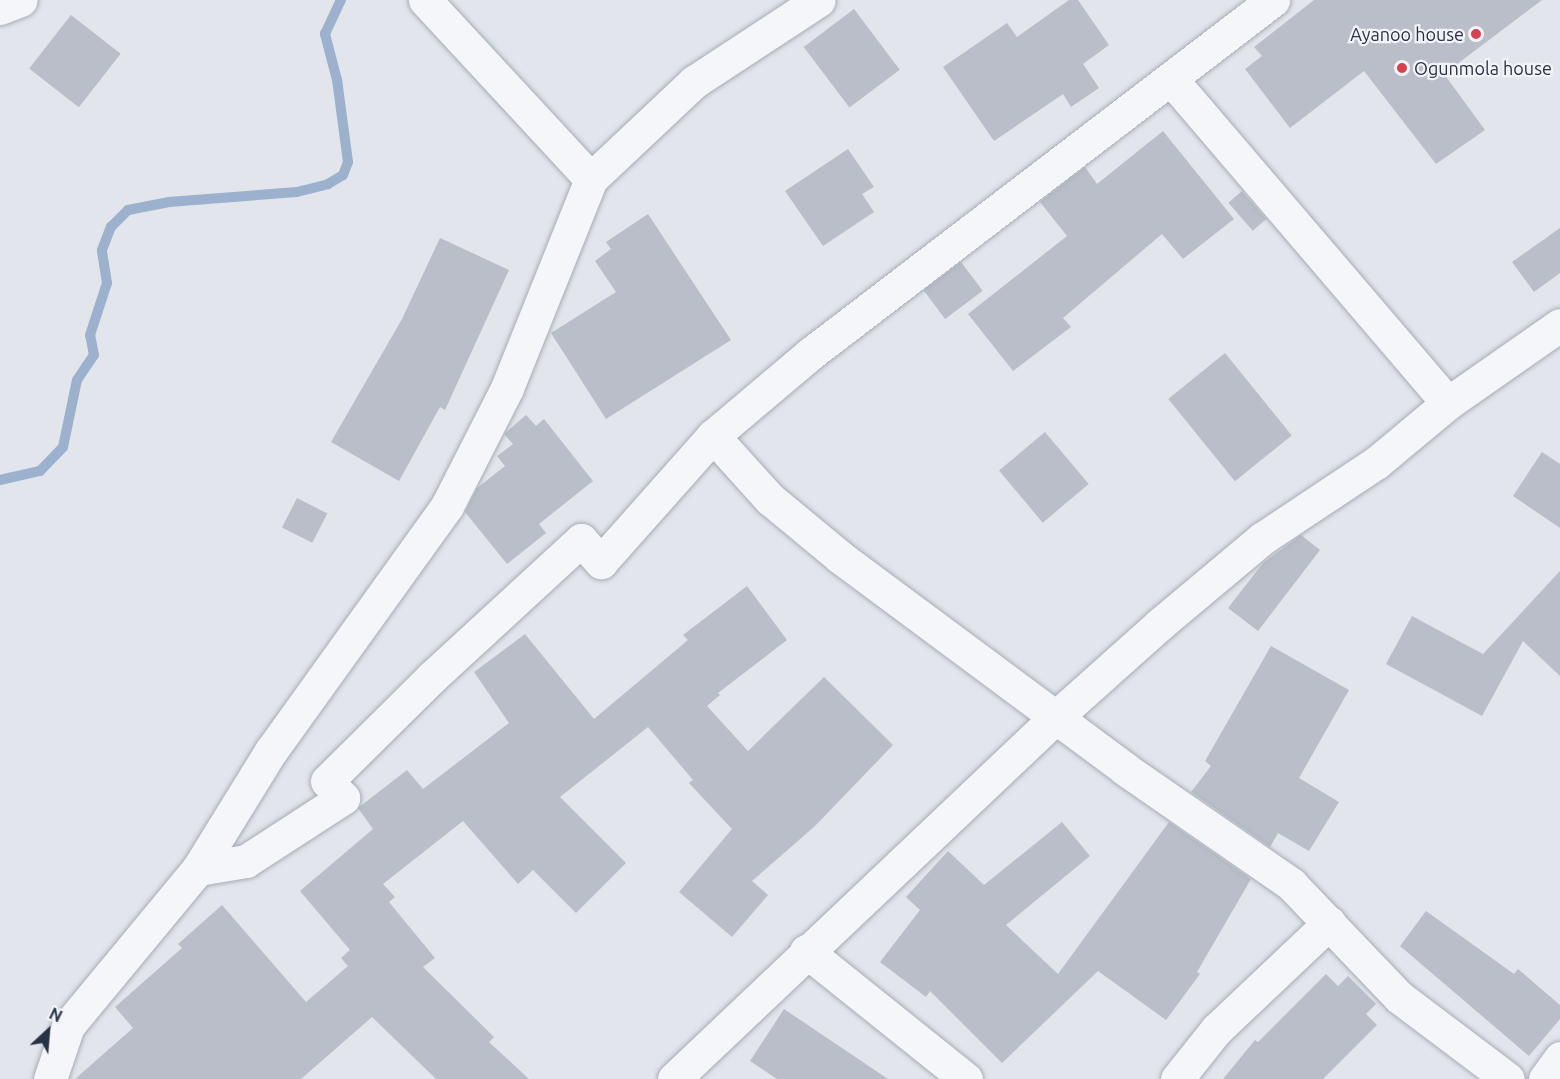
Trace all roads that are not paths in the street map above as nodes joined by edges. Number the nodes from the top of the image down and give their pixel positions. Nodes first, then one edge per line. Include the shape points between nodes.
1 (21, 0) edge
2 (425, 0) edge
3 (819, 0) edge
4 (1273, 0) edge
5 (0, 8) edge
6 (1171, 79) junction
7 (591, 179) junction
8 (1560, 325) edge
9 (1448, 403) junction
10 (713, 436) junction
11 (1056, 717) junction
12 (198, 869) junction
13 (1329, 923) junction
14 (806, 951) junction
15 (1560, 1058) edge
16 (50, 1079) edge
17 (674, 1079) edge
18 (966, 1079) edge
19 (1177, 1079) edge
20 (1508, 1079) edge
21 (1545, 1079) edge

1 - 5 street
2 - 7 street
3 - 7 street via 694,82
4 - 6 street
6 - 9 street
6 - 10 street via 810,354
7 - 12 street via 507,388 447,506 271,751
8 - 9 street
9 - 11 street via 1376,463 1263,538
10 - 11 street via 770,499 831,550
10 - 12 street via 601,562 581,540 431,678 327,781 343,798 246,861
11 - 13 street via 1291,884
11 - 14 street
12 - 16 street via 68,1026
13 - 19 street via 1216,1030
13 - 20 street via 1399,997
14 - 17 street
14 - 18 street
15 - 21 street

